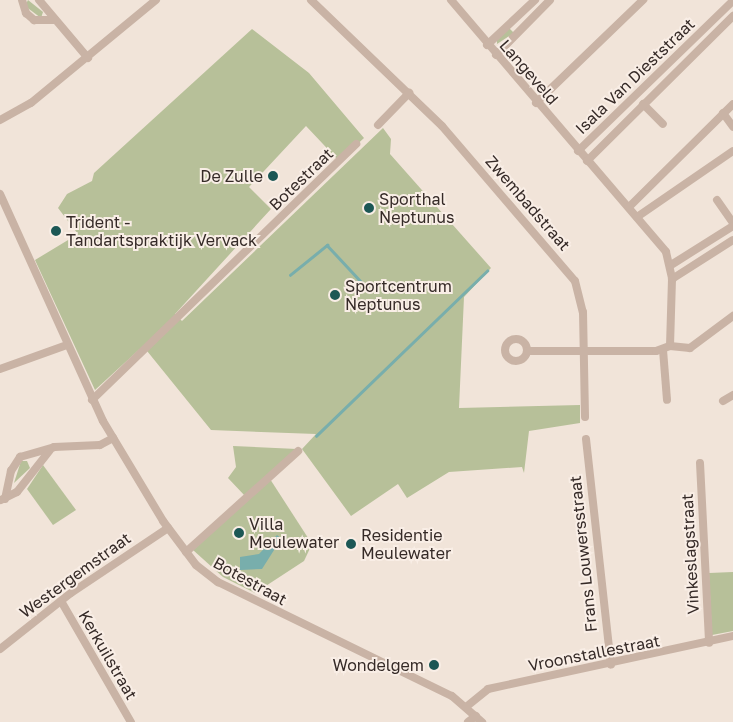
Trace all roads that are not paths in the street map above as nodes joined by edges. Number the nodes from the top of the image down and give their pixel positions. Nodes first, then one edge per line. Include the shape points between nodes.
1 (22, 0) edge
2 (39, 0) edge
3 (156, 0) edge
4 (313, 0) edge
5 (451, 0) edge
6 (535, 0) edge
7 (550, 0) edge
8 (643, 0) edge
9 (733, 1) edge
10 (733, 16) edge
11 (55, 20) junction
12 (487, 45) junction
13 (496, 55) junction
14 (88, 58) junction
15 (410, 93) junction
16 (536, 103) junction
17 (643, 104) junction
18 (733, 104) edge
19 (723, 113) junction
20 (0, 120) edge
21 (663, 124) dead end
22 (378, 125) dead end
23 (733, 127) edge
24 (356, 144) dead end
25 (578, 151) junction
26 (733, 151) edge
27 (587, 161) junction
28 (0, 194) edge
29 (717, 200) dead end
30 (629, 207) junction
31 (637, 217) junction
32 (733, 224) edge
33 (733, 240) edge
34 (671, 266) junction
35 (672, 279) junction
36 (733, 316) edge
37 (67, 345) junction
38 (667, 348) junction
39 (527, 351) dead end
40 (586, 351) junction
41 (0, 369) edge
42 (733, 395) edge
43 (92, 400) junction
44 (666, 400) dead end
45 (723, 401) dead end
46 (585, 417) dead end
47 (113, 438) junction
48 (586, 439) dead end
49 (54, 447) junction
50 (298, 451) dead end
51 (700, 463) dead end
52 (2, 500) edge
53 (168, 528) junction
54 (186, 552) junction
55 (61, 601) junction
56 (733, 636) edge
57 (709, 643) junction
58 (0, 649) edge
59 (611, 665) junction
60 (466, 707) junction
61 (479, 719) edge
62 (131, 722) edge
63 (468, 722) edge

1 - 11 street via 26,13 34,20
2 - 11 street
3 - 14 street
4 - 15 street, Zwembadstraat
5 - 12 street, Langeveld
6 - 12 street
7 - 13 street
8 - 16 street
9 - 25 street, Isala Van Dieststraat
10 - 17 street, Isala Van Dieststraat
11 - 14 street
12 - 13 street, Langeveld
13 - 16 street, Langeveld
14 - 20 street via 31,103
15 - 22 street
15 - 40 street, Zwembadstraat via 575,281 583,312
16 - 25 street, Langeveld
17 - 21 street
17 - 27 street, Isala Van Dieststraat
18 - 19 street
19 - 23 street
19 - 30 street
24 - 43 street, Botestraat
25 - 27 street, Langeveld
26 - 31 street
27 - 30 street, Langeveld
28 - 37 street, Botestraat
29 - 32 street
30 - 31 street
31 - 34 street
32 - 34 street
33 - 35 street
34 - 35 street
35 - 38 street
36 - 38 street via 690,348
37 - 41 street
37 - 43 street, Botestraat
38 - 40 street
38 - 44 street
39 - 40 street
40 - 46 street, Zwembadstraat
42 - 45 street
43 - 47 street, Botestraat
47 - 49 street via 100,445
47 - 53 street, Botestraat
48 - 59 street, Frans Louwersstraat
49 - 52 street via 40,458 18,492
49 - 52 street via 18,460
50 - 54 street
51 - 57 street, Vinkeslagstraat
53 - 54 street, Botestraat
53 - 55 street, Westergemstraat
54 - 60 street, Botestraat via 218,582
55 - 58 street, Westergemstraat
55 - 62 street, Kerkuilstraat
56 - 57 street, Vroonstallestraat
57 - 59 street, Vroonstallestraat
59 - 60 street, Vroonstallestraat via 488,689
60 - 61 street, Botestraat
61 - 63 street

